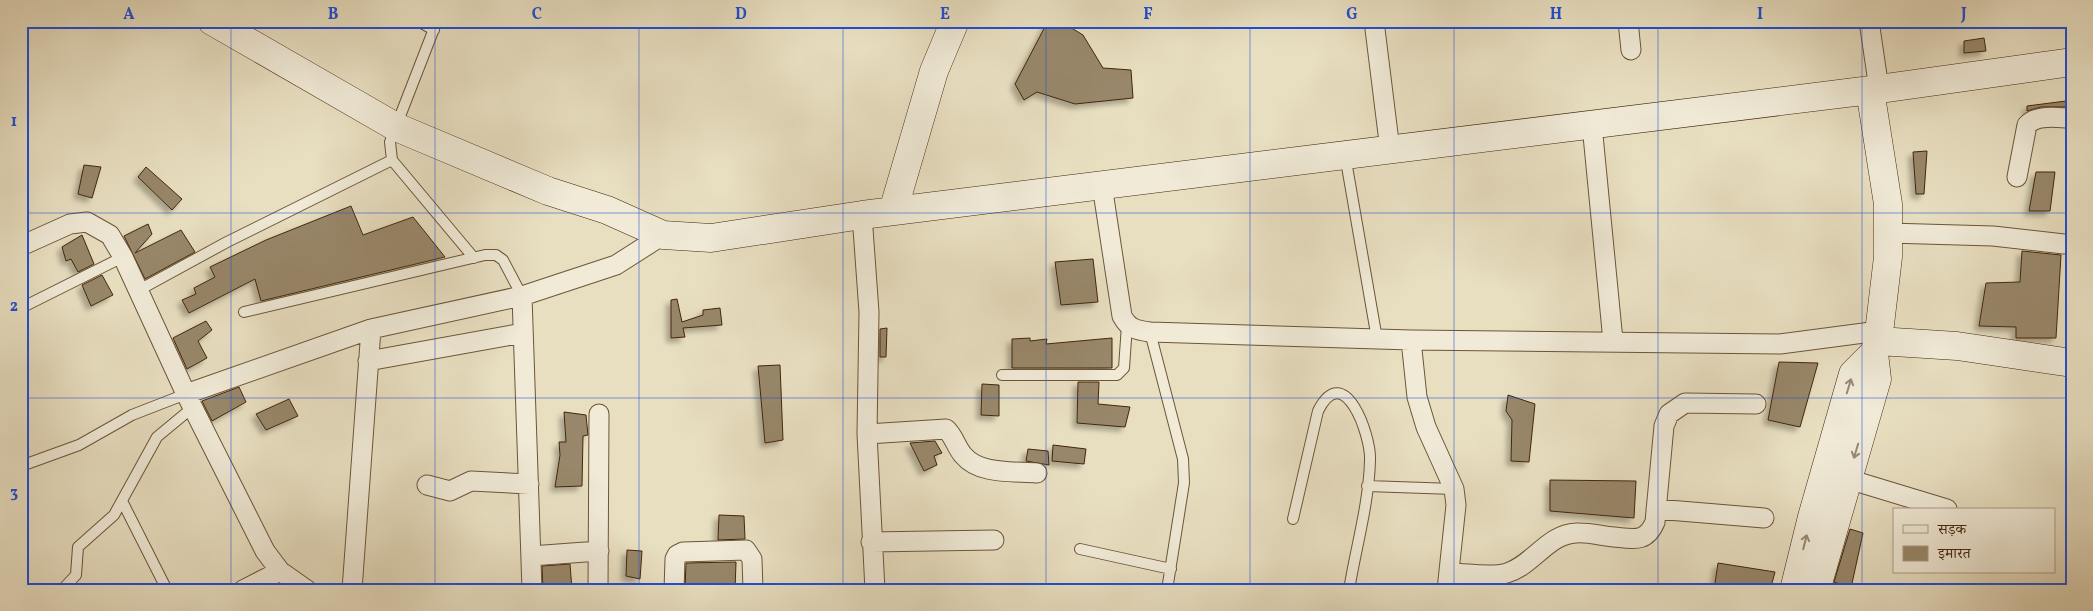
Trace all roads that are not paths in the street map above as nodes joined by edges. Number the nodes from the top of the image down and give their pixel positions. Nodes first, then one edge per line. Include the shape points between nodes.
1 (212, 21) edge
2 (418, 21) edge
3 (955, 21) edge
4 (1374, 21) edge
5 (1628, 21) edge
6 (1869, 21) edge
7 (436, 25) edge
8 (1631, 50) dead end
9 (2072, 62) edge
10 (1875, 90) junction
11 (2072, 118) edge
12 (1592, 125) junction
13 (396, 127) junction
14 (1390, 150) junction
15 (1345, 155) junction
16 (392, 160) junction
17 (2017, 177) dead end
18 (1102, 185) junction
19 (893, 211) junction
20 (862, 215) junction
21 (1888, 233) junction
22 (664, 235) junction
23 (2064, 244) dead end
24 (21, 246) edge
25 (123, 257) junction
26 (474, 258) junction
27 (139, 290) junction
28 (522, 296) junction
29 (21, 308) edge
30 (244, 312) dead end
31 (1127, 326) junction
32 (370, 328) junction
33 (1150, 332) junction
34 (523, 333) junction
35 (1377, 339) junction
36 (1411, 340) junction
37 (1613, 341) junction
38 (1877, 342) junction
39 (368, 361) junction
40 (2072, 363) edge
41 (1002, 375) dead end
42 (189, 401) junction
43 (1756, 404) dead end
44 (599, 414) dead end
45 (867, 434) junction
46 (21, 466) edge
47 (1037, 473) dead end
48 (1848, 478) junction
49 (528, 484) junction
50 (427, 485) dead end
51 (1368, 486) junction
52 (1454, 488) junction
53 (122, 501) junction
54 (1945, 508) edge
55 (1656, 509) junction
56 (1764, 518) dead end
57 (1293, 519) dead end
58 (994, 540) dead end
59 (872, 542) junction
60 (1080, 549) dead end
61 (600, 551) junction
62 (531, 556) junction
63 (1171, 569) junction
64 (280, 571) junction
65 (1449, 581) edge
66 (62, 590) edge
67 (167, 590) edge
68 (243, 590) edge
69 (307, 590) edge
70 (352, 590) edge
71 (532, 590) edge
72 (598, 590) edge
73 (674, 590) edge
74 (752, 590) edge
75 (874, 590) edge
76 (1167, 590) edge
77 (1349, 590) edge
78 (1794, 590) edge
79 (1816, 590) edge

1 - 13 main road
2 - 7 lane
3 - 19 main road via 934,71
4 - 14 street
5 - 8 street
6 - 10 street
7 - 13 lane
9 - 10 main road
10 - 12 main road
10 - 21 main road via 1888,204
11 - 17 street via 2039,118 2027,125
12 - 14 main road
12 - 37 street
13 - 16 lane via 390,142
13 - 22 main road via 548,191 607,210
14 - 15 main road
15 - 18 main road
15 - 35 lane
16 - 26 lane
16 - 27 lane
18 - 19 main road
18 - 31 street via 1122,316
19 - 20 main road
20 - 22 main road via 711,238
20 - 45 street via 869,312
21 - 23 street via 1992,236
21 - 38 main road
22 - 28 street via 616,265
24 - 25 street via 70,224 87,222 110,235
25 - 27 street
25 - 29 lane
26 - 28 lane via 496,255 503,260
26 - 30 lane
27 - 42 street
28 - 32 street
28 - 34 street
31 - 33 street
31 - 41 lane via 1124,368 1117,375
32 - 39 street
32 - 42 street
33 - 35 street
33 - 63 lane via 1183,459 1184,483
34 - 39 street
34 - 49 street
35 - 36 street
36 - 37 street
36 - 52 street via 1417,397 1426,427
37 - 38 street
38 - 40 main road via 1957,346
38 -> 48 main road via 1877,379
78 -> 38 main road via 1853,374
39 - 70 street
42 - 46 lane via 132,415 80,446
42 - 53 lane via 157,437
42 - 64 street via 265,552
43 - 55 street via 1685,403 1669,414 1664,426
44 - 61 street
45 - 47 street via 942,428 950,433 961,454 974,465
45 - 59 street
48 - 54 street
48 - 79 main road
49 - 50 street via 471,481 450,491
49 - 62 street
51 - 52 lane
51 - 57 lane via 1370,460 1367,436 1349,398 1336,392 1318,411
51 - 77 lane
52 - 65 street via 1456,505
53 - 66 lane via 104,525 78,547 76,575
53 - 67 lane
55 - 56 street
55 - 65 street via 1650,532 1641,538 1575,533 1559,537 1524,565 1508,572
58 - 59 street
59 - 75 street
60 - 63 lane
61 - 62 street
61 - 72 street
62 - 71 street
63 - 76 lane
64 - 68 street
64 - 69 street
73 - 74 street via 677,555 683,552 746,550 752,559

